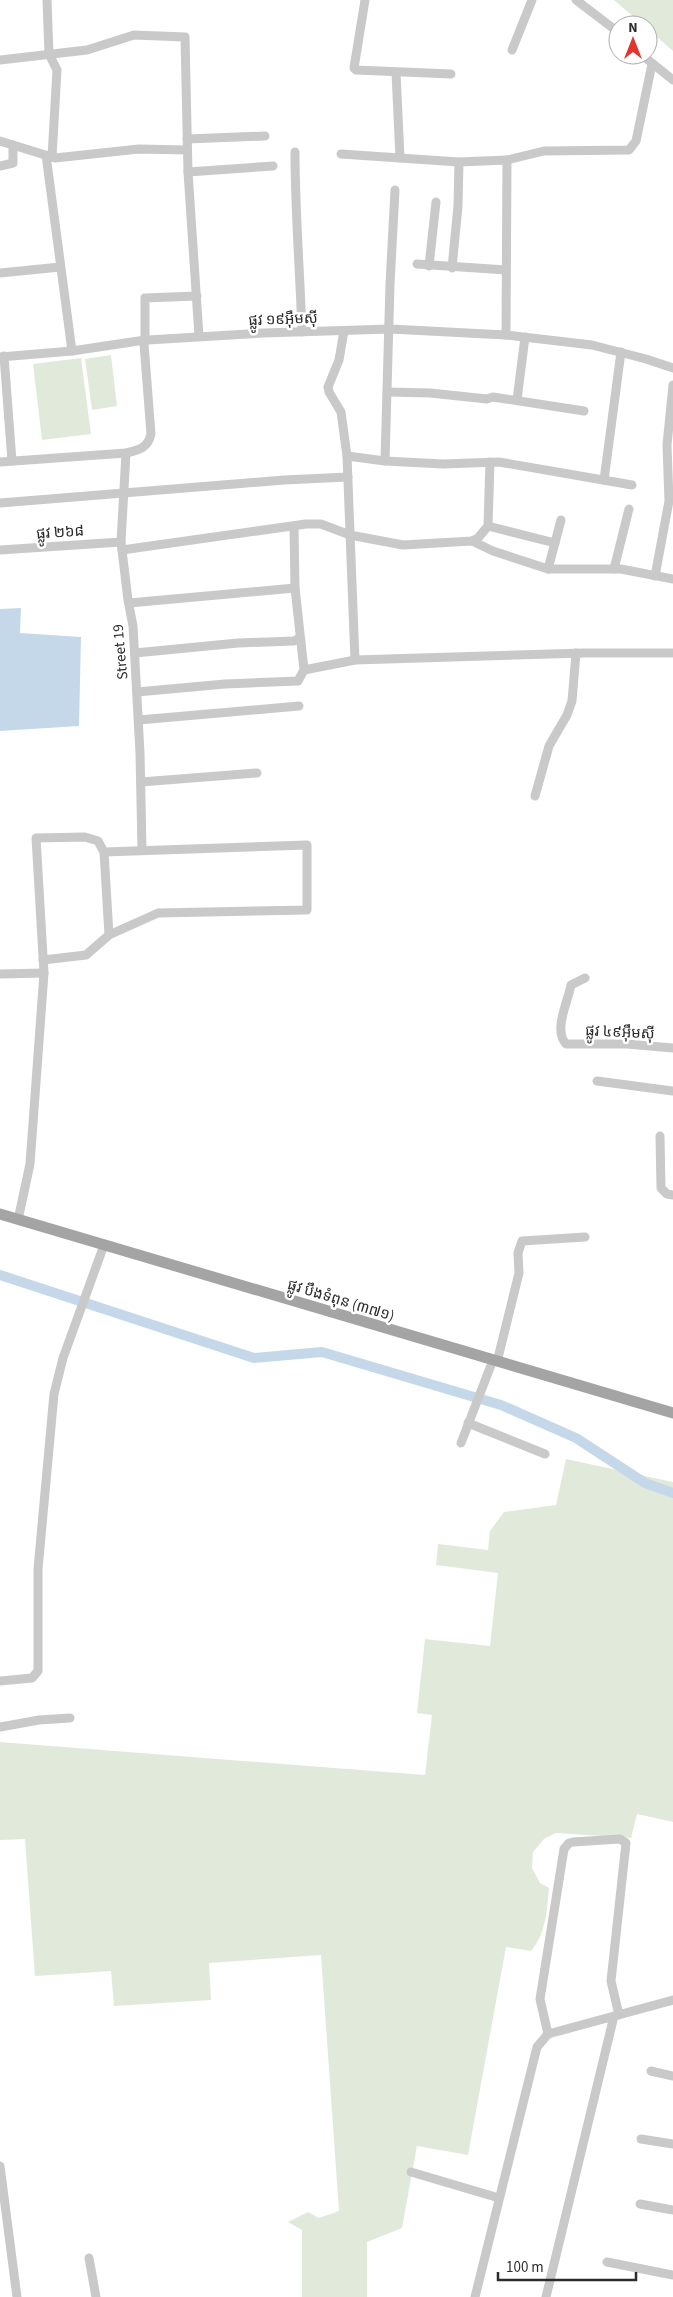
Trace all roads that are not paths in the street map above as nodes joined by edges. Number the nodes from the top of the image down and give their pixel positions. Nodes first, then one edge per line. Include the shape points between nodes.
1 (47, 0) edge
2 (365, 0) edge
3 (532, 0) edge
4 (576, 0) edge
5 (608, 24) edge
6 (512, 50) dead end
7 (49, 54) junction
8 (0, 60) edge
9 (652, 65) edge
10 (653, 65) edge
11 (396, 73) junction
12 (451, 74) dead end
13 (673, 80) edge
14 (265, 136) dead end
15 (187, 139) junction
16 (0, 141) edge
17 (13, 145) junction
18 (187, 150) junction
19 (295, 152) dead end
20 (341, 154) dead end
21 (49, 156) junction
22 (400, 158) junction
23 (507, 160) junction
24 (459, 162) junction
25 (0, 166) edge
26 (273, 166) dead end
27 (188, 172) junction
28 (396, 190) dead end
29 (436, 202) dead end
30 (417, 264) dead end
31 (429, 266) junction
32 (60, 267) junction
33 (452, 268) junction
34 (506, 270) junction
35 (0, 272) edge
36 (197, 296) junction
37 (390, 329) junction
38 (344, 331) junction
39 (302, 332) junction
40 (506, 335) junction
41 (199, 336) junction
42 (525, 337) junction
43 (144, 340) junction
44 (72, 351) junction
45 (620, 352) junction
46 (2, 357) edge
47 (673, 368) edge
48 (673, 385) edge
49 (388, 392) junction
50 (517, 400) junction
51 (584, 411) dead end
52 (4, 420) edge
53 (126, 453) junction
54 (348, 456) junction
55 (12, 461) junction
56 (385, 461) junction
57 (0, 462) edge
58 (490, 462) junction
59 (348, 477) junction
60 (604, 480) junction
61 (632, 485) dead end
62 (124, 493) junction
63 (671, 499) edge
64 (0, 503) edge
65 (629, 509) dead end
66 (561, 520) dead end
67 (294, 526) junction
68 (488, 526) junction
69 (350, 535) junction
70 (472, 540) junction
71 (555, 543) junction
72 (122, 546) junction
73 (0, 550) edge
74 (548, 568) junction
75 (614, 569) junction
76 (655, 576) junction
77 (673, 579) edge
78 (295, 588) junction
79 (129, 603) junction
80 (299, 638) junction
81 (135, 653) junction
82 (576, 653) junction
83 (673, 653) edge
84 (355, 660) junction
85 (304, 670) junction
86 (137, 692) junction
87 (299, 706) dead end
88 (139, 720) junction
89 (257, 773) dead end
90 (141, 782) junction
91 (535, 796) dead end
92 (142, 850) junction
93 (104, 852) junction
94 (109, 935) junction
95 (43, 960) junction
96 (44, 973) junction
97 (0, 974) edge
98 (584, 978) dead end
99 (673, 1048) edge
100 (597, 1081) dead end
101 (673, 1091) edge
102 (660, 1136) dead end
103 (673, 1195) edge
104 (0, 1214) edge
105 (18, 1220) junction
106 (585, 1237) dead end
107 (104, 1245) junction
108 (495, 1361) junction
109 (673, 1413) edge
110 (468, 1423) junction
111 (461, 1443) dead end
112 (545, 1454) dead end
113 (0, 1680) edge
114 (70, 1718) dead end
115 (0, 1726) edge
116 (673, 2000) edge
117 (616, 2015) junction
118 (548, 2034) junction
119 (652, 2071) dead end
120 (673, 2076) edge
121 (641, 2138) dead end
122 (673, 2144) edge
123 (0, 2166) edge
124 (411, 2172) dead end
125 (499, 2198) junction
126 (640, 2204) dead end
127 (673, 2210) edge
128 (89, 2258) dead end
129 (607, 2262) dead end
130 (673, 2275) edge
131 (17, 2297) edge
132 (96, 2297) edge
133 (475, 2297) edge
134 (546, 2297) edge

1 - 7 street
2 - 11 street via 354,68
3 - 6 street
4 - 5 street
7 - 8 street
7 - 15 street via 87,50 134,35 185,37
7 - 21 street via 57,70
9 - 23 street via 636,141 629,150 544,151
10 - 13 street
11 - 12 street
11 - 22 street
14 - 15 street
15 - 18 street
16 - 17 street
17 - 21 street
17 - 25 street via 13,164
18 - 21 street via 139,149
18 - 27 street
19 - 39 street
20 - 22 street
21 - 32 street
22 - 24 street
23 - 24 street
23 - 34 street
24 - 33 street
26 - 27 street
27 - 36 street
28 - 37 street
29 - 31 street
30 - 31 street
31 - 33 street
32 - 35 street
32 - 44 street
33 - 34 street
34 - 40 street
36 - 41 street
36 - 43 street via 144,298
37 - 38 street, ផ្លូវ ១៩អ៊ឹមស៊ី
37 - 40 street, ផ្លូវ ១៩អ៊ឹមស៊ី
37 - 49 street
38 - 39 street, ផ្លូវ ១៩អ៊ឹមស៊ី
38 - 54 street via 328,387 341,412
39 - 41 street, ផ្លូវ ១៩អ៊ឹមស៊ី
40 - 42 street, ផ្លូវ ១៩អ៊ឹមស៊ី
41 - 43 street, ផ្លូវ ១៩អ៊ឹមស៊ី
42 - 45 street, ផ្លូវ ១៩អ៊ឹមស៊ី via 592,345
42 - 50 street
43 - 44 street, ផ្លូវ ១៩អ៊ឹមស៊ី
43 - 53 street via 150,441 144,447
44 - 46 street, ផ្លូវ ១៩អ៊ឹមស៊ី
45 - 47 street, ផ្លូវ ១៩អ៊ឹមស៊ី
45 - 60 street
46 - 52 street
48 - 63 street via 667,445
49 - 50 street via 493,396
49 - 56 street
50 - 51 street
52 - 55 street
53 - 55 street
53 - 62 street, Street 19
54 - 56 street
54 - 59 street
55 - 57 street
56 - 58 street
58 - 60 street
58 - 68 street
59 - 62 street
59 - 69 street
60 - 61 street
62 - 64 street
62 - 72 street, Street 19
63 - 76 street
65 - 75 street
66 - 71 street
67 - 69 street, ផ្លូវ ២៦៨ via 322,524
67 - 72 street, ផ្លូវ ២៦៨
67 - 78 street
68 - 70 street
68 - 71 street
69 - 70 street, ផ្លូវ ២៦៨ via 403,545
69 - 84 street
70 - 74 street via 493,551
71 - 74 street
72 - 73 street, ផ្លូវ ២៦៨
72 - 79 street, Street 19
74 - 75 street
75 - 76 street
76 - 77 street
78 - 79 street
78 - 80 street
79 - 81 street, Street 19
80 - 81 street via 294,641 238,642
80 - 85 street
81 - 86 street, Street 19
82 - 83 street
82 - 84 street
82 - 91 street via 568,715 549,746
84 - 85 street
85 - 86 street via 298,680
86 - 88 street, Street 19
87 - 88 street
88 - 90 street, Street 19
89 - 90 street
90 - 92 street, Street 19
92 - 93 street
92 - 94 street via 307,844 307,910 158,914
93 - 94 street
93 - 95 street via 93,838 36,838
94 - 95 street via 86,956
95 - 96 street
96 - 97 street
96 - 105 street via 30,1164
98 - 99 street, ផ្លូវ ៤៩អ៊ឹមស៊ី via 571,986 561,1017 562,1039 566,1044
100 - 101 street
102 - 103 street via 662,1188
104 - 105 main road, ផ្លូវ បឹងទំពុន (៣៧១)
105 - 107 main road, ផ្លូវ បឹងទំពុន (៣៧១)
106 - 108 street via 522,1241 518,1253 519,1273
107 - 108 main road, ផ្លូវ បឹងទំពុន (៣៧១)
107 - 113 street via 63,1358 54,1394 38,1569 38,1671 32,1678
108 - 109 main road, ផ្លូវ បឹងទំពុន (៣៧១)
108 - 110 street
110 - 111 street
110 - 112 street
114 - 115 street
116 - 117 street
117 - 118 street
117 - 118 street via 610,1981 626,1843 620,1839 569,1843 564,1849 540,1999
117 - 134 street
118 - 125 street via 533,2058
119 - 120 street
121 - 122 street
123 - 131 street
124 - 125 street
125 - 133 street
126 - 127 street
128 - 132 street
129 - 130 street

